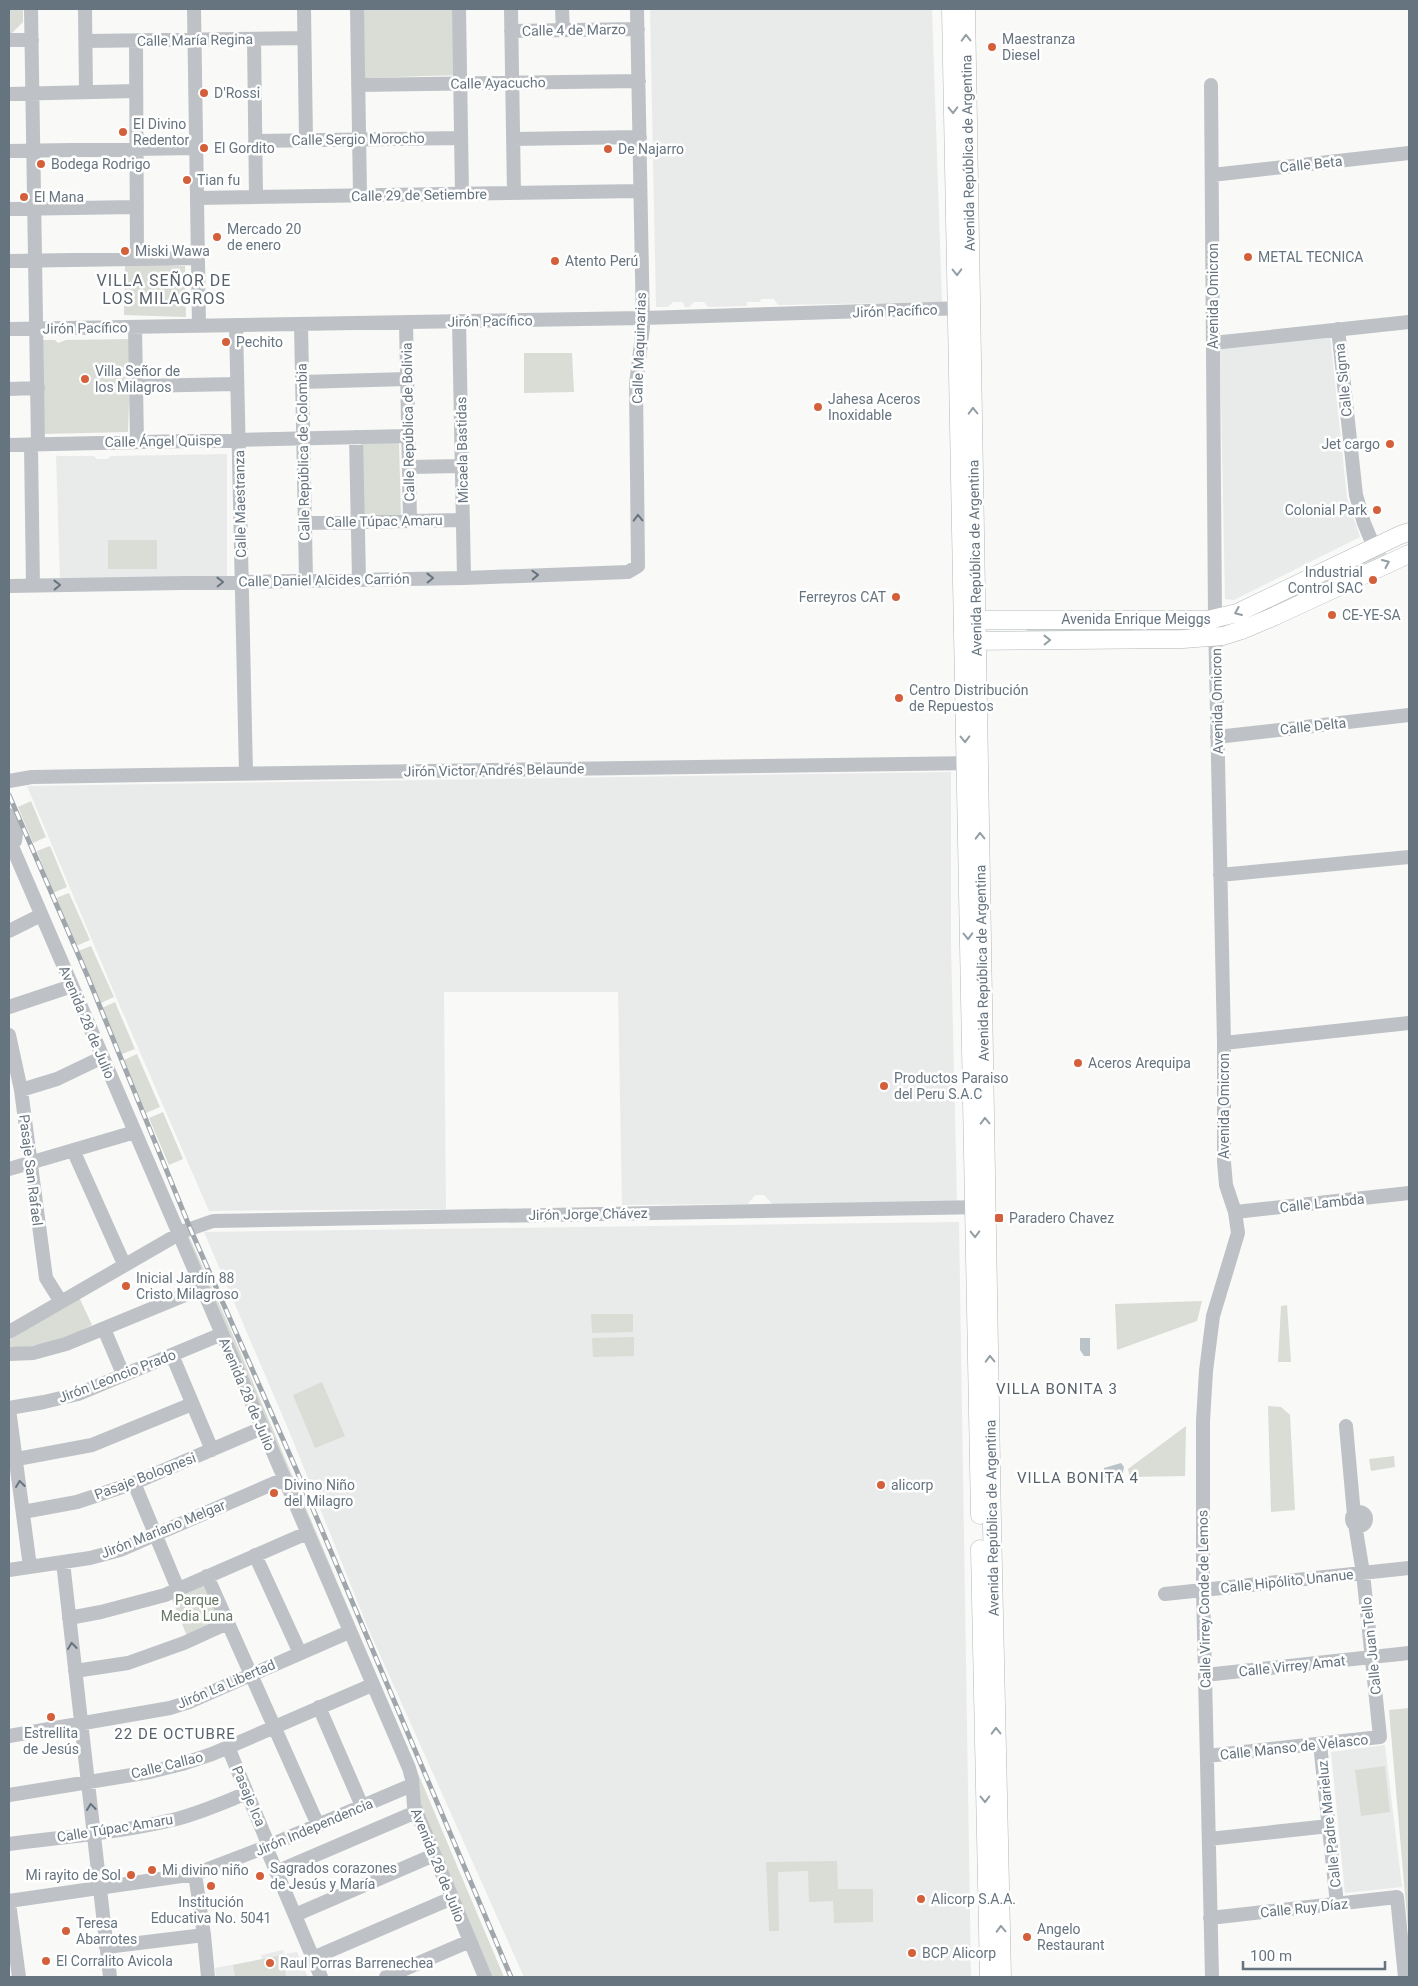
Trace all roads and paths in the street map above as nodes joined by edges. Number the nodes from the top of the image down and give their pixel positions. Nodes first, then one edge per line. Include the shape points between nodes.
1 (31, 9) edge
2 (85, 9) edge
3 (194, 9) edge
4 (304, 9) edge
5 (357, 9) edge
6 (459, 9) edge
7 (511, 9) edge
8 (562, 9) edge
9 (637, 9) edge
10 (951, 9) edge
11 (966, 9) edge
12 (638, 29) junction
13 (563, 30) junction
14 (511, 31) junction
15 (254, 38) junction
16 (304, 38) junction
17 (9, 40) edge
18 (32, 40) junction
19 (194, 40) junction
20 (86, 41) junction
21 (136, 41) junction
22 (959, 61) junction
23 (638, 80) junction
24 (460, 83) junction
25 (512, 83) junction
26 (358, 85) junction
27 (1212, 85) dead end
28 (86, 92) junction
29 (136, 92) junction
30 (32, 93) junction
31 (9, 94) edge
32 (640, 137) junction
33 (461, 138) junction
34 (359, 139) junction
35 (513, 139) junction
36 (306, 140) junction
37 (255, 141) junction
38 (196, 148) junction
39 (137, 149) junction
40 (34, 151) junction
41 (9, 152) edge
42 (1409, 153) edge
43 (1212, 175) junction
44 (640, 191) junction
45 (514, 193) junction
46 (462, 194) junction
47 (360, 196) junction
48 (256, 197) junction
49 (197, 198) junction
50 (137, 207) junction
51 (34, 208) junction
52 (9, 209) edge
53 (198, 258) junction
54 (137, 259) junction
55 (9, 261) edge
56 (35, 261) junction
57 (964, 308) junction
58 (643, 318) junction
59 (459, 321) junction
60 (406, 322) junction
61 (1409, 322) edge
62 (301, 324) junction
63 (236, 325) junction
64 (199, 326) junction
65 (135, 327) junction
66 (9, 329) edge
67 (36, 329) junction
68 (1338, 329) junction
69 (1213, 342) junction
70 (407, 379) junction
71 (302, 382) junction
72 (237, 384) junction
73 (136, 386) junction
74 (9, 388) edge
75 (38, 388) junction
76 (408, 436) junction
77 (356, 437) junction
78 (303, 438) junction
79 (238, 440) junction
80 (137, 442) junction
81 (35, 444) junction
82 (9, 445) edge
83 (462, 466) junction
84 (409, 467) junction
85 (463, 520) junction
86 (410, 521) junction
87 (358, 522) junction
88 (305, 523) junction
89 (1409, 532) edge
90 (1374, 547) junction
91 (1409, 554) edge
92 (638, 566) joint
93 (464, 578) junction
94 (306, 580) junction
95 (359, 580) junction
96 (242, 582) junction
97 (9, 586) edge
98 (33, 586) junction
99 (1267, 599) junction
100 (1275, 616) junction
101 (1023, 619) junction
102 (1215, 619) junction
103 (970, 620) junction
104 (1183, 620) junction
105 (1216, 637) junction
106 (1183, 639) junction
107 (1023, 640) junction
108 (970, 641) junction
109 (1409, 715) edge
110 (1217, 736) junction
111 (972, 763) junction
112 (246, 774) junction
113 (9, 781) edge
114 (9, 815) edge
115 (10, 844) edge
116 (1409, 856) edge
117 (1220, 875) junction
118 (42, 915) junction
119 (9, 931) edge
120 (72, 986) junction
121 (9, 1007) edge
122 (1409, 1023) edge
123 (9, 1035) edge
124 (1224, 1042) junction
125 (103, 1057) junction
126 (21, 1090) junction
127 (135, 1132) junction
128 (73, 1150) junction
129 (30, 1163) junction
130 (9, 1169) edge
131 (1409, 1193) edge
132 (980, 1207) junction
133 (1237, 1218) junction
134 (184, 1231) junction
135 (124, 1264) junction
136 (202, 1288) junction
137 (61, 1302) junction
138 (104, 1329) junction
139 (9, 1332) edge
140 (222, 1334) junction
141 (9, 1354) edge
142 (172, 1355) junction
143 (123, 1374) junction
144 (192, 1404) junction
145 (9, 1408) edge
146 (1346, 1426) dead end
147 (262, 1428) junction
148 (212, 1450) junction
149 (17, 1459) junction
150 (284, 1479) junction
151 (134, 1483) junction
152 (23, 1512) junction
153 (307, 1533) junction
154 (156, 1535) junction
155 (255, 1555) junction
156 (63, 1562) junction
157 (30, 1567) junction
158 (1409, 1568) edge
159 (9, 1570) edge
160 (1363, 1573) junction
161 (207, 1576) junction
162 (178, 1589) junction
163 (1203, 1590) junction
164 (1165, 1594) dead end
165 (69, 1618) junction
166 (228, 1623) junction
167 (350, 1632) junction
168 (300, 1653) junction
169 (1409, 1653) edge
170 (1372, 1657) junction
171 (75, 1670) junction
172 (252, 1674) junction
173 (1205, 1675) junction
174 (372, 1685) junction
175 (319, 1707) junction
176 (81, 1724) junction
177 (274, 1727) junction
178 (9, 1736) edge
179 (1380, 1737) joint
180 (1320, 1744) junction
181 (228, 1747) junction
182 (1207, 1756) junction
183 (88, 1782) junction
184 (412, 1785) junction
185 (247, 1793) junction
186 (9, 1795) edge
187 (362, 1806) junction
188 (416, 1812) junction
189 (318, 1825) junction
190 (1329, 1826) junction
191 (94, 1833) junction
192 (1209, 1839) junction
193 (9, 1844) edge
194 (268, 1847) junction
195 (434, 1855) junction
196 (276, 1872) junction
197 (195, 1874) junction
198 (100, 1889) junction
199 (452, 1898) junction
200 (9, 1902) edge
201 (1337, 1904) junction
202 (994, 1906) junction
203 (295, 1915) junction
204 (1210, 1918) junction
205 (204, 1935) junction
206 (470, 1941) junction
207 (106, 1946) junction
208 (313, 1958) junction
209 (19, 1977) edge
210 (110, 1977) edge
211 (208, 1977) edge
212 (321, 1977) edge
213 (386, 1977) edge
214 (484, 1977) edge
215 (989, 1977) edge
216 (1002, 1977) edge
217 (1212, 1977) edge
218 (1404, 1977) edge

1 - 18 street
2 - 20 street
3 - 19 street
4 - 16 street
5 - 26 street
6 - 24 street
7 - 14 street
8 - 13 street
9 - 12 street, Calle Maquinarias
10 - 22 main road, Avenida República de Argentina
22 -> 11 main road, Avenida República de Argentina
12 - 13 street, Calle 4 de Marzo
12 - 23 street, Calle Maquinarias
13 - 14 street, Calle 4 de Marzo
14 - 25 street
15 - 16 street, Calle María Regina
15 - 19 street, Calle María Regina
15 - 37 street
16 - 36 street
17 - 18 street
18 - 30 street
19 - 21 street, Calle María Regina
19 - 38 street
20 - 21 street, Calle María Regina
20 - 28 street
21 - 29 street
22 - 57 main road, Avenida República de Argentina
23 - 25 street, Calle Ayacucho
23 - 32 street, Calle Maquinarias
24 - 25 street, Calle Ayacucho
24 - 26 street, Calle Ayacucho
24 - 33 street
25 - 35 street
26 - 34 street
27 - 43 street, Avenida Omicron
28 - 29 street
28 - 30 street
29 - 39 street
30 - 31 street
30 - 40 street
32 - 35 street
32 - 44 street, Calle Maquinarias
33 - 34 street, Calle Sergio Morocho
33 - 46 street
34 - 36 street, Calle Sergio Morocho
34 - 47 street
35 - 45 street
36 - 37 street, Calle Sergio Morocho
37 - 48 street
38 - 39 street
38 - 49 street
39 - 40 street
39 - 50 street
40 - 41 street
40 - 51 street
42 - 43 street, Calle Beta
43 - 69 street, Avenida Omicron
44 - 45 street, Calle 29 de Setiembre
44 - 58 street, Calle Maquinarias
45 - 46 street, Calle 29 de Setiembre
46 - 47 street, Calle 29 de Setiembre
47 - 48 street, Calle 29 de Setiembre
48 - 49 street, Calle 29 de Setiembre
49 - 53 street
50 - 51 street
50 - 54 street
51 - 52 street
51 - 56 street
53 - 54 street
53 - 64 street
54 - 56 street
55 - 56 street
56 - 67 street
57 - 58 street, Jirón Pacífico
57 - 103 main road, Avenida República de Argentina
58 - 59 street, Jirón Pacífico
92 -> 58 street, Calle Maquinarias via 636,384
59 - 60 street, Jirón Pacífico
59 - 83 street, Micaela Bastidas
60 - 62 street, Jirón Pacífico
60 - 70 street, Calle República de Bolivia
61 - 68 street
62 - 63 street, Jirón Pacífico
62 - 71 street, Calle República de Colombia
63 - 64 street, Jirón Pacífico
63 - 72 street, Calle Maestranza
64 - 65 street, Jirón Pacífico
65 - 67 street, Jirón Pacífico
65 - 73 street
66 - 67 street, Jirón Pacífico
67 - 75 street
68 - 69 street
68 - 90 street, Calle Sigma via 1356,495
69 - 102 street, Avenida Omicron
70 - 71 street
70 - 76 street, Calle República de Bolivia
71 - 78 street, Calle República de Colombia
72 - 73 street
72 - 79 street, Calle Maestranza
73 - 80 street
74 - 75 street
75 - 81 street
76 - 77 street, Calle Ángel Quispe
76 - 84 street, Calle República de Bolivia
77 - 78 street, Calle Ángel Quispe
77 - 87 street
78 - 79 street, Calle Ángel Quispe
78 - 88 street, Calle República de Colombia
79 - 80 street, Calle Ángel Quispe
79 - 96 street, Calle Maestranza
80 - 81 street, Calle Ángel Quispe
81 - 82 street, Calle Ángel Quispe
81 - 98 street
83 - 84 street
83 - 85 street, Micaela Bastidas
84 - 86 street, Calle República de Bolivia
85 - 86 street, Calle Túpac Amaru
85 - 93 street, Micaela Bastidas
86 - 87 street, Calle Túpac Amaru
87 - 88 street, Calle Túpac Amaru
87 - 95 street
88 - 94 street, Calle República de Colombia
89 - 90 main road, Avenida Enrique Meiggs
90 - 99 main road, Avenida Enrique Meiggs
100 -> 91 main road, Avenida Enrique Meiggs
93 -> 92 street, Calle Daniel Alcides Carrión via 628,572
95 -> 93 street, Calle Daniel Alcides Carrión
94 - 95 street, Calle Daniel Alcides Carrión
94 - 96 street, Calle Daniel Alcides Carrión
98 -> 96 street, Calle Daniel Alcides Carrión
96 - 112 street, Calle Maestranza
97 - 98 street, Calle Daniel Alcides Carrión
99 - 100 main road
99 -> 102 main road, Avenida Enrique Meiggs
100 - 105 main road, Avenida Enrique Meiggs
101 - 103 main road, Avenida Enrique Meiggs
101 - 104 main road, Avenida Enrique Meiggs
101 - 107 main road
102 - 104 main road, Avenida Enrique Meiggs
102 - 105 street, Avenida Omicron
103 - 108 main road, Avenida República de Argentina
104 - 106 main road
105 - 106 main road, Avenida Enrique Meiggs
105 - 110 street, Avenida Omicron
107 -> 106 main road, Avenida Enrique Meiggs
107 - 108 main road, Avenida Enrique Meiggs
108 - 111 main road, Avenida República de Argentina
109 - 110 street, Calle Delta
110 - 117 street, Avenida Omicron
111 - 112 street, Jirón Victor Andrés Belaunde
111 - 132 main road, Avenida República de Argentina
112 - 113 street, Jirón Victor Andrés Belaunde
114 - 115 street, Avenida 28 de Julio via 16,834 15,841
115 - 118 street, Avenida 28 de Julio
116 - 117 street
117 - 124 street, Avenida Omicron
118 - 119 street
118 - 120 street, Avenida 28 de Julio
120 - 121 street
120 - 125 street, Avenida 28 de Julio
122 - 124 street
123 - 126 street, Pasaje San Rafael
124 - 133 street, Avenida Omicron via 1224,1175
125 - 126 street via 57,1079
125 - 127 street, Avenida 28 de Julio
126 - 129 street, Pasaje San Rafael
127 - 128 street
127 - 134 street, Avenida 28 de Julio
128 - 129 street
128 - 135 street
129 - 130 street
129 - 137 street, Pasaje San Rafael via 46,1278
131 - 133 street, Calle Lambda
132 - 134 street, Jirón Jorge Chávez via 233,1219 213,1220
132 - 202 main road, Avenida República de Argentina
133 - 163 street, Calle Virrey Conde de Lemos via 1236,1246 1213,1316 1206,1371 1202,1430
134 - 135 street, Jirón Jorge Chávez
134 - 136 street, Avenida 28 de Julio
135 - 137 street, Jirón Jorge Chávez
136 - 138 street
136 - 140 street, Avenida 28 de Julio
137 - 139 street, Jirón Jorge Chávez
138 - 141 street via 45,1350
138 - 143 street
140 - 142 street, Jirón Leoncio Prado
140 - 147 street, Avenida 28 de Julio
142 - 143 street, Jirón Leoncio Prado
142 - 144 street
143 - 145 street, Jirón Leoncio Prado via 61,1399
144 - 148 street
144 - 149 street via 92,1445
145 - 149 street
146 - 160 street, Calle Juan Tello
147 - 148 street, Pasaje Bolognesi
147 - 150 street, Avenida 28 de Julio
148 - 151 street, Pasaje Bolognesi
152 -> 149 street
150 - 153 street, Avenida 28 de Julio
150 - 154 street, Jirón Mariano Melgar
151 - 152 street, Pasaje Bolognesi via 77,1502
151 - 154 street
152 - 157 street
153 - 155 street
153 - 167 street, Avenida 28 de Julio
154 - 156 street, Jirón Mariano Melgar via 105,1554
154 - 162 street
155 - 161 street
155 - 168 street
156 - 157 street, Jirón Mariano Melgar
156 - 165 street
157 - 159 street, Jirón Mariano Melgar
158 - 160 street, Calle Hipólito Unanue
160 - 163 street, Calle Hipólito Unanue
160 - 170 street, Calle Juan Tello
161 - 162 street
161 - 166 street
162 - 165 street via 135,1604
163 - 164 street, Calle Hipólito Unanue
163 - 173 street, Calle Virrey Conde de Lemos
171 -> 165 street
166 - 171 street via 134,1661
166 - 172 street
167 - 168 street, Jirón La Libertad
167 - 174 street, Avenida 28 de Julio
168 - 172 street, Jirón La Libertad
169 - 170 street, Calle Virrey Amat
170 - 173 street, Calle Virrey Amat
170 - 179 street, Calle Juan Tello
171 - 176 street
172 - 176 street, Jirón La Libertad via 170,1708
172 - 177 street
173 - 182 street, Calle Virrey Conde de Lemos
174 - 175 street, Calle Callao
174 - 184 street, Avenida 28 de Julio via 409,1768
175 - 177 street, Calle Callao
175 - 187 street
176 - 178 street, Jirón La Libertad
176 - 183 street
177 - 181 street, Calle Callao
177 - 189 street
179 - 180 street, Calle Manso de Velasco
180 - 182 street, Calle Manso de Velasco
180 - 190 street, Calle Padre Marieluz
181 - 183 street, Calle Callao via 150,1772
181 - 185 street, Pasaje Ica
182 - 192 street, Calle Virrey Conde de Lemos
183 - 186 street, Calle Callao
191 -> 183 street
184 - 187 street, Jirón Independencia
184 - 188 street, Avenida 28 de Julio
185 - 191 street, Calle Túpac Amaru via 173,1820
185 - 194 street, Pasaje Ica
187 - 189 street, Jirón Independencia
188 - 195 street, Avenida 28 de Julio
188 - 196 street
189 - 194 street, Jirón Independencia
190 - 192 street
190 - 201 street, Calle Padre Marieluz
191 - 193 street, Calle Túpac Amaru
191 - 198 street
192 - 204 street, Calle Virrey Conde de Lemos
194 - 196 street, Pasaje Ica
194 - 197 street, Jirón Independencia
195 - 199 street, Avenida 28 de Julio
195 - 203 street
196 - 203 street, Pasaje Ica
197 - 198 street, Jirón Independencia
197 - 205 street
198 - 200 street, Jirón Independencia
198 - 207 street
199 - 206 street, Avenida 28 de Julio
199 - 208 street
200 - 209 street
201 - 204 street, Calle Ruy Díaz
201 - 218 street, Calle Ruy Díaz via 1397,1897
202 - 215 main road, Avenida República de Argentina
216 -> 202 main road, Avenida República de Argentina
203 - 208 street, Pasaje Ica
204 - 217 street, Calle Virrey Conde de Lemos
205 - 207 street
205 - 211 street
206 - 213 street
206 - 214 street, Avenida 28 de Julio
207 - 210 street
208 - 212 street, Pasaje Ica

